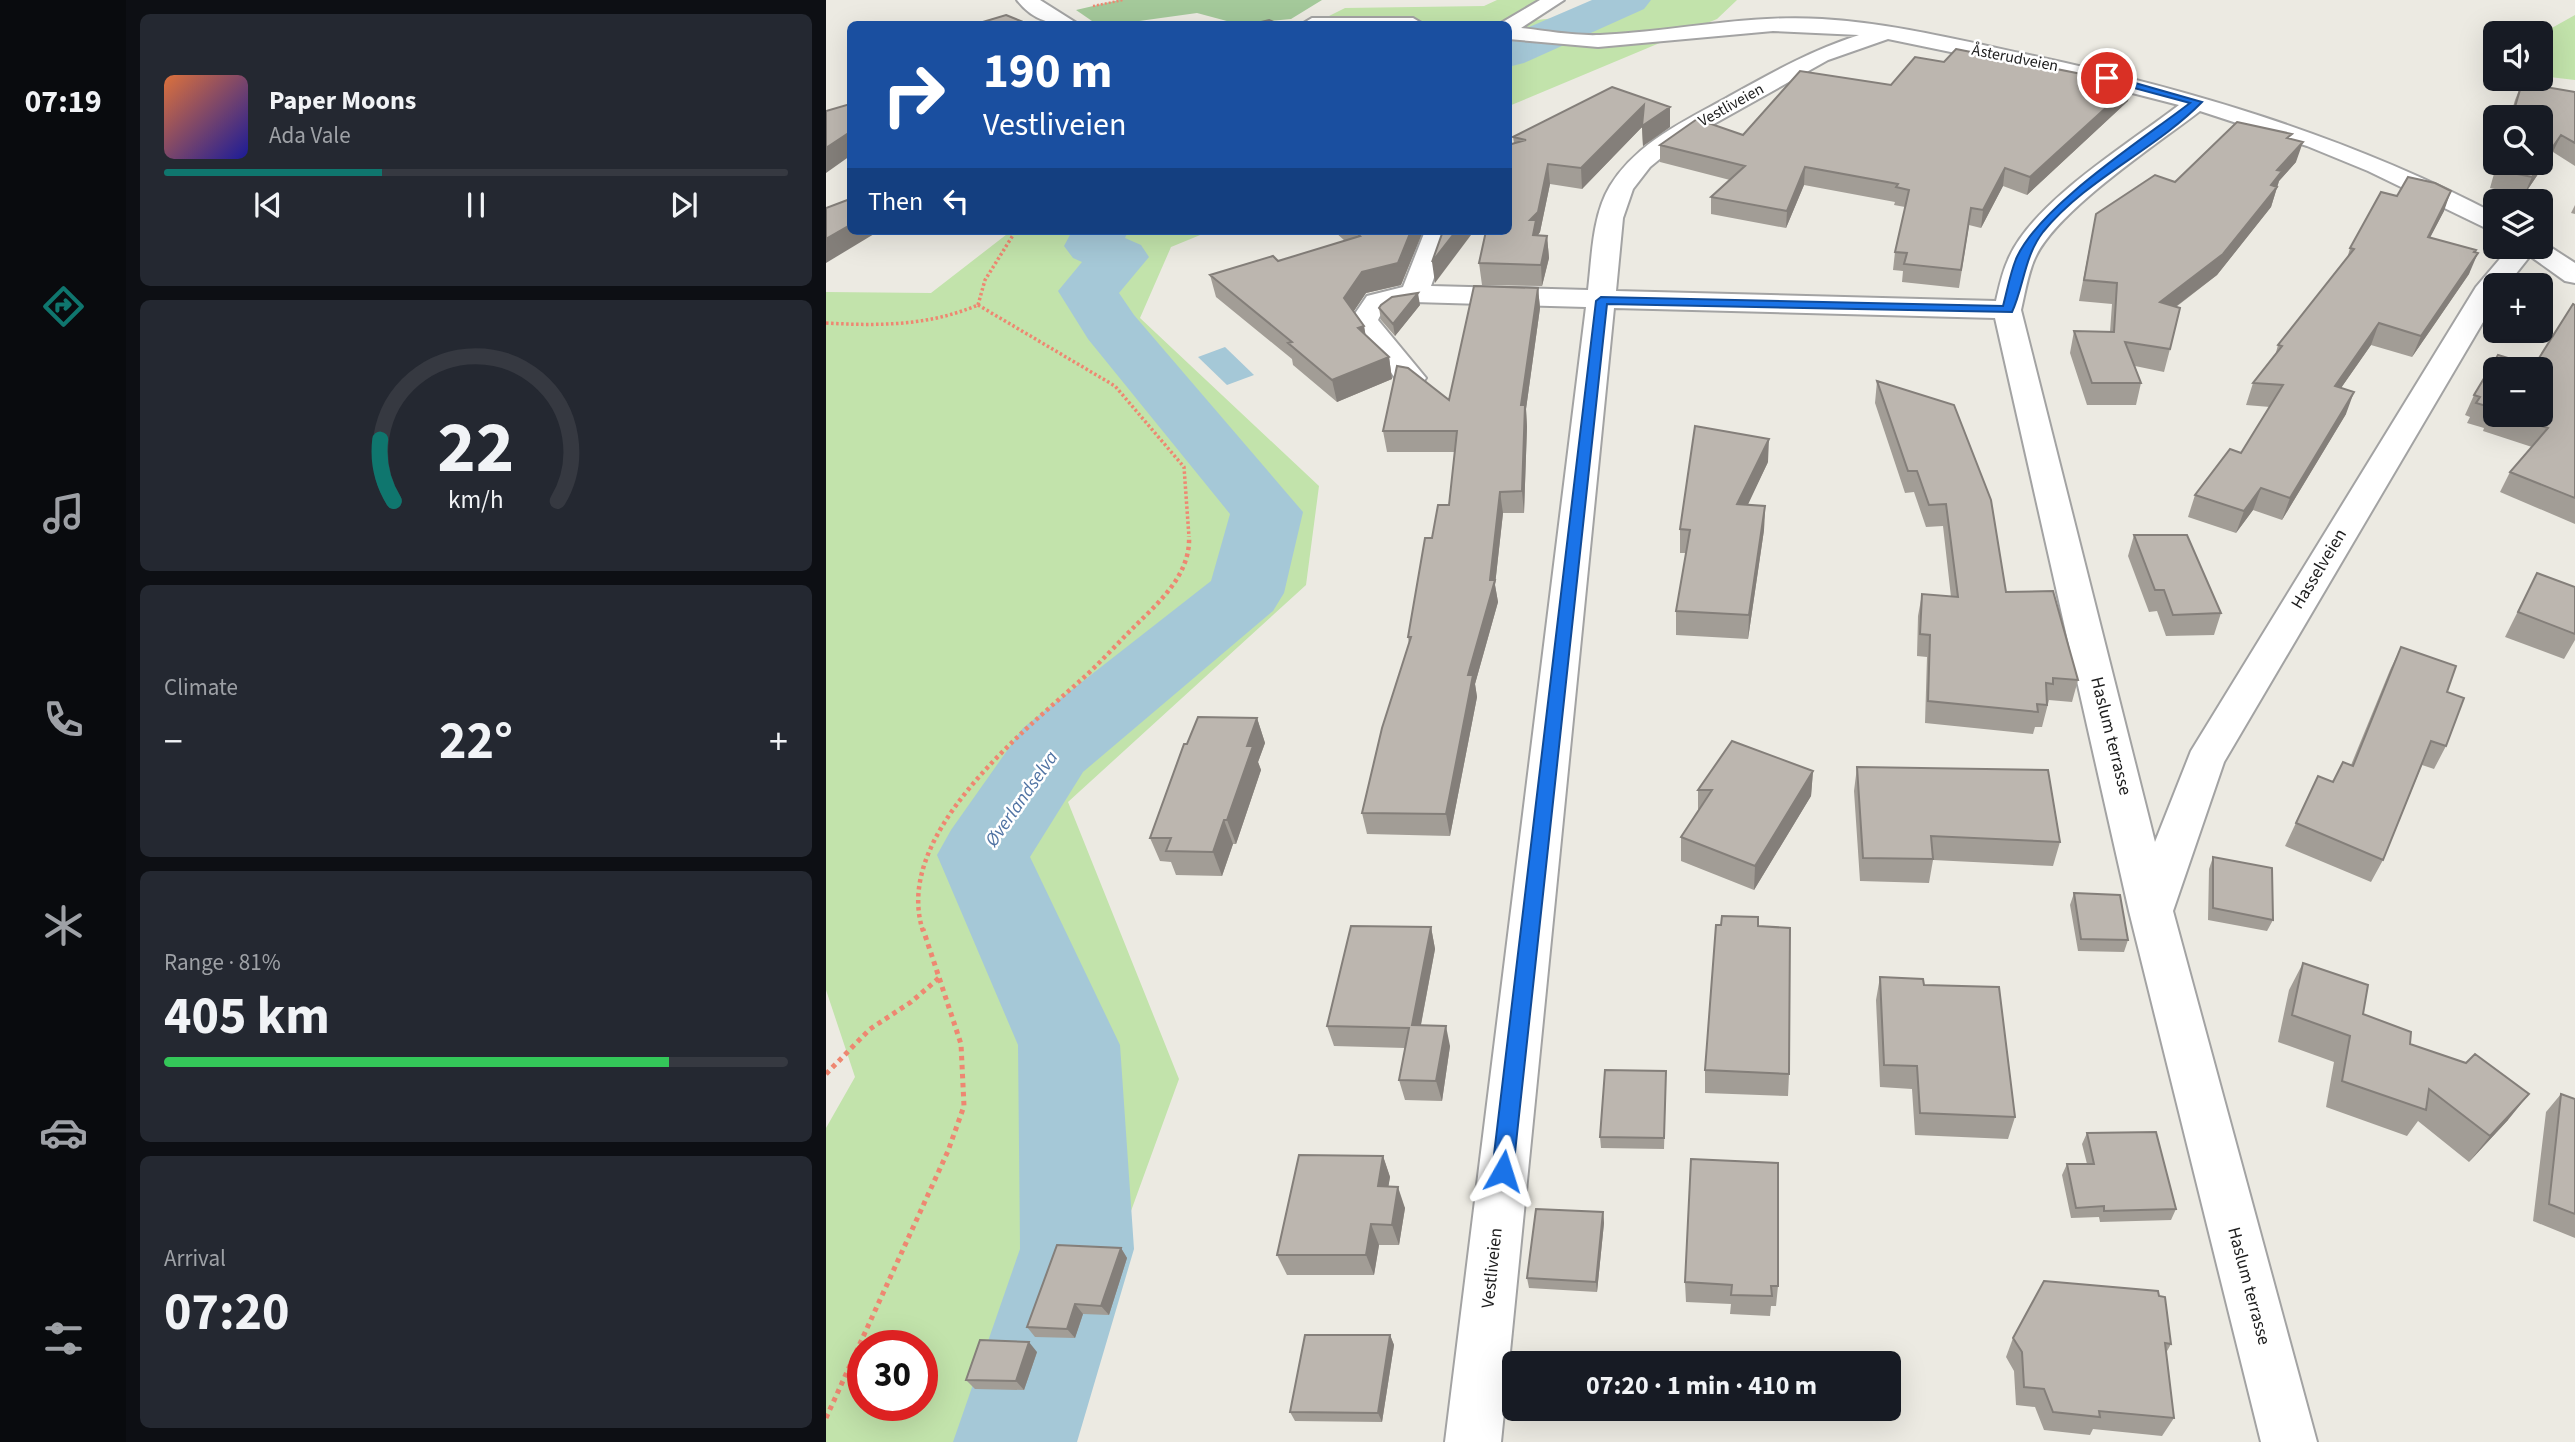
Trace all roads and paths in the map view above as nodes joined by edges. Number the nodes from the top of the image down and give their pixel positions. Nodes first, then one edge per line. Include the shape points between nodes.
1 (1027, 0) edge
2 (1554, 0) edge
3 (1336, 4) dead end
4 (1060, 21) edge
5 (1314, 21) edge
6 (1512, 25) edge
7 (1512, 33) edge
8 (1885, 33) junction
9 (2197, 102) junction
10 (2483, 218) edge
11 (1013, 235) edge
12 (1436, 235) edge
13 (2514, 259) edge
14 (2551, 259) edge
15 (2575, 275) edge
16 (1414, 294) junction
17 (1601, 301) junction
18 (978, 305) junction
19 (2007, 310) junction
20 (826, 323) edge
21 (1411, 378) edge
22 (2151, 911) junction
23 (939, 978) junction
24 (826, 1074) edge
25 (826, 1418) edge
26 (1473, 1442) edge
27 (2289, 1442) edge

1 - 4 street
2 - 6 street
3 - 5 street via 1318,10
7 - 8 street, Åsterudveien via 1614,40 1760,25 1835,26
8 - 9 street, Åsterudveien via 2084,72
8 - 17 street, Vestliveien via 1820,55 1670,139 1641,162 1621,188 1610,218
9 - 10 street, Åsterudveien via 2360,156
9 - 19 street, Haslum terrasse via 2062,207 2038,231 2021,259
11 - 18 path via 985,280
12 - 16 street
13 - 22 street, Hasselveien via 2486,293 2205,761
14 - 15 street
16 - 17 street
16 - 21 street via 1384,296 1368,307 1364,321
17 - 19 street
17 - 26 street, Vestliveien
18 - 20 path via 950,319 895,327
18 - 23 path via 1115,386 1184,467 1189,541 1175,586 1005,747 953,808 926,857 917,912
19 - 22 street, Haslum terrasse
22 - 27 street, Haslum terrasse
23 - 24 path via 870,1029
23 - 25 path via 961,1044 964,1106 948,1151

